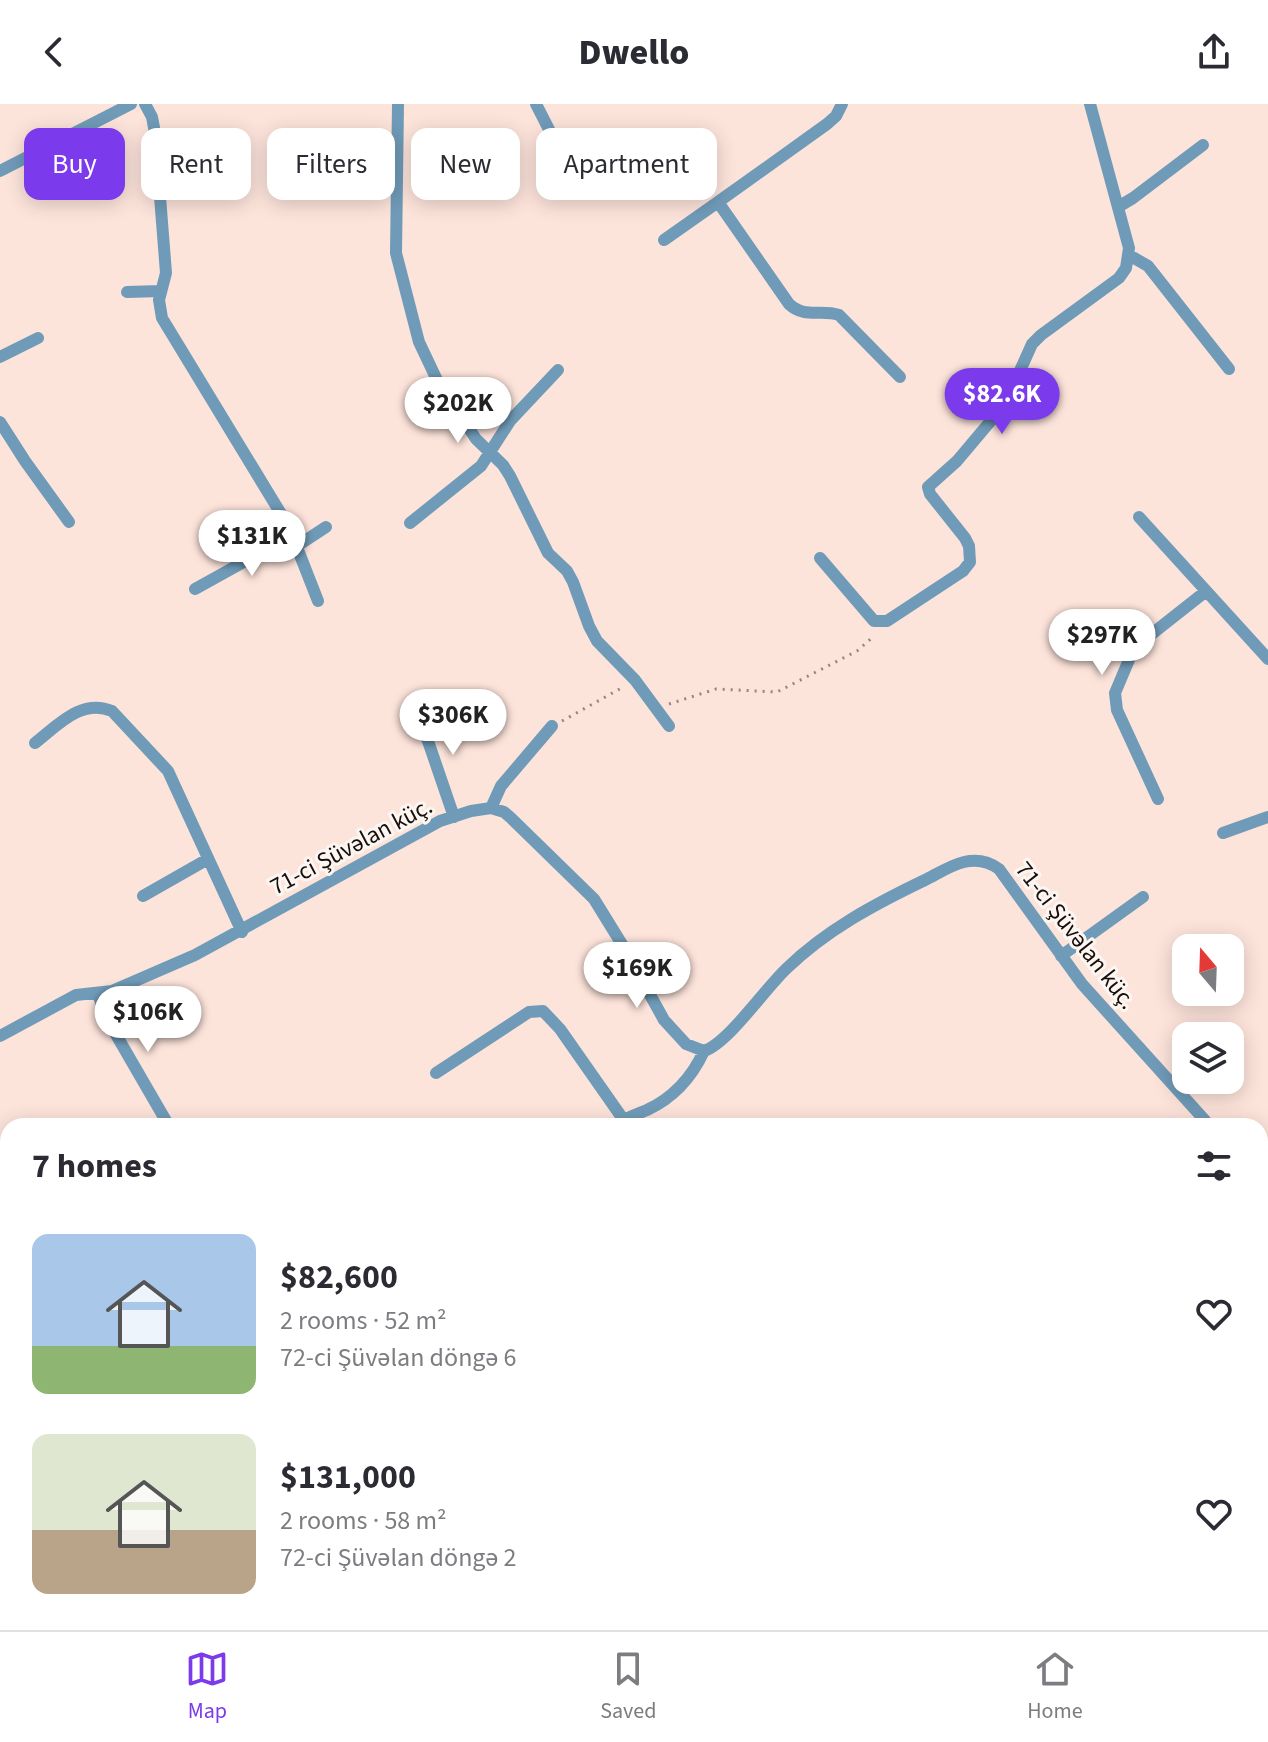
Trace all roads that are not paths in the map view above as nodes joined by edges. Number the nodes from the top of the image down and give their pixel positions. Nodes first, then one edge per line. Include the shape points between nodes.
1 (131, 104) edge
2 (145, 104) edge
3 (398, 104) edge
4 (536, 104) edge
5 (842, 104) edge
6 (1090, 104) edge
7 (548, 128) edge
8 (1203, 145) dead end
9 (0, 171) edge
10 (718, 202) junction
11 (1118, 207) junction
12 (664, 240) dead end
13 (1129, 255) junction
14 (161, 291) junction
15 (127, 292) dead end
16 (38, 338) dead end
17 (0, 357) edge
18 (1229, 369) dead end
19 (558, 370) dead end
20 (900, 377) dead end
21 (0, 422) edge
22 (488, 453) junction
23 (1139, 517) dead end
24 (69, 522) dead end
25 (410, 523) dead end
26 (326, 527) dead end
27 (294, 540) junction
28 (820, 558) dead end
29 (195, 589) dead end
30 (1205, 592) junction
31 (318, 601) dead end
32 (1268, 659) edge
33 (414, 714) dead end
34 (552, 726) road end
35 (669, 726) dead end
36 (35, 743) dead end
37 (1158, 799) dead end
38 (491, 808) junction
39 (454, 817) junction
40 (1268, 817) edge
41 (1223, 833) dead end
42 (208, 859) junction
43 (143, 896) dead end
44 (1143, 897) dead end
45 (242, 932) junction
46 (1061, 956) junction
47 (98, 994) junction
48 (0, 1036) edge
49 (704, 1051) junction
50 (436, 1073) dead end
51 (164, 1118) edge
52 (615, 1118) edge
53 (629, 1118) edge
54 (1203, 1118) edge

1 - 9 street
2 - 14 street via 155,133 166,273
3 - 22 street via 396,253 405,294 425,358
4 - 7 street
5 - 10 street via 827,124
6 - 11 street
8 - 11 street
10 - 12 street
10 - 20 street via 789,304 798,312 839,315
11 - 13 street
13 - 18 street via 1148,266
13 - 28 street via 1119,278 1032,344 1005,404 928,487 965,538 970,562 882,622 874,621
14 - 15 street
14 - 27 street via 162,318
16 - 17 street
19 - 22 street
21 - 24 street
22 - 25 street via 467,479
22 - 35 street via 503,465 548,553 567,571 597,641
23 - 30 street
26 - 27 street
27 - 29 street
27 - 31 street
30 - 32 street
30 - 37 street via 1134,648 1115,693 1117,710
33 - 39 street
34 - 38 street via 501,786
36 - 42 street via 83,709 112,711 168,771
38 - 39 street, 71-ci Şüvəlan küç.
38 - 49 street via 511,818 594,899 664,1020 686,1044
39 - 45 street, 71-ci Şüvəlan küç. via 417,831
40 - 41 street
42 - 43 street
42 - 45 street
44 - 46 street
45 - 47 street, 71-ci Şüvəlan küç.
46 - 49 street, 71-ci Şüvəlan küç. via 999,869 982,861 961,863 832,932 784,970 720,1041
46 - 54 street, 71-ci Şüvəlan küç.
47 - 48 street, 71-ci Şüvəlan küç. via 76,995
47 - 51 street
49 - 53 street, 71-ci Şüvəlan küç. via 685,1083
50 - 52 street via 529,1012 543,1011 565,1036

